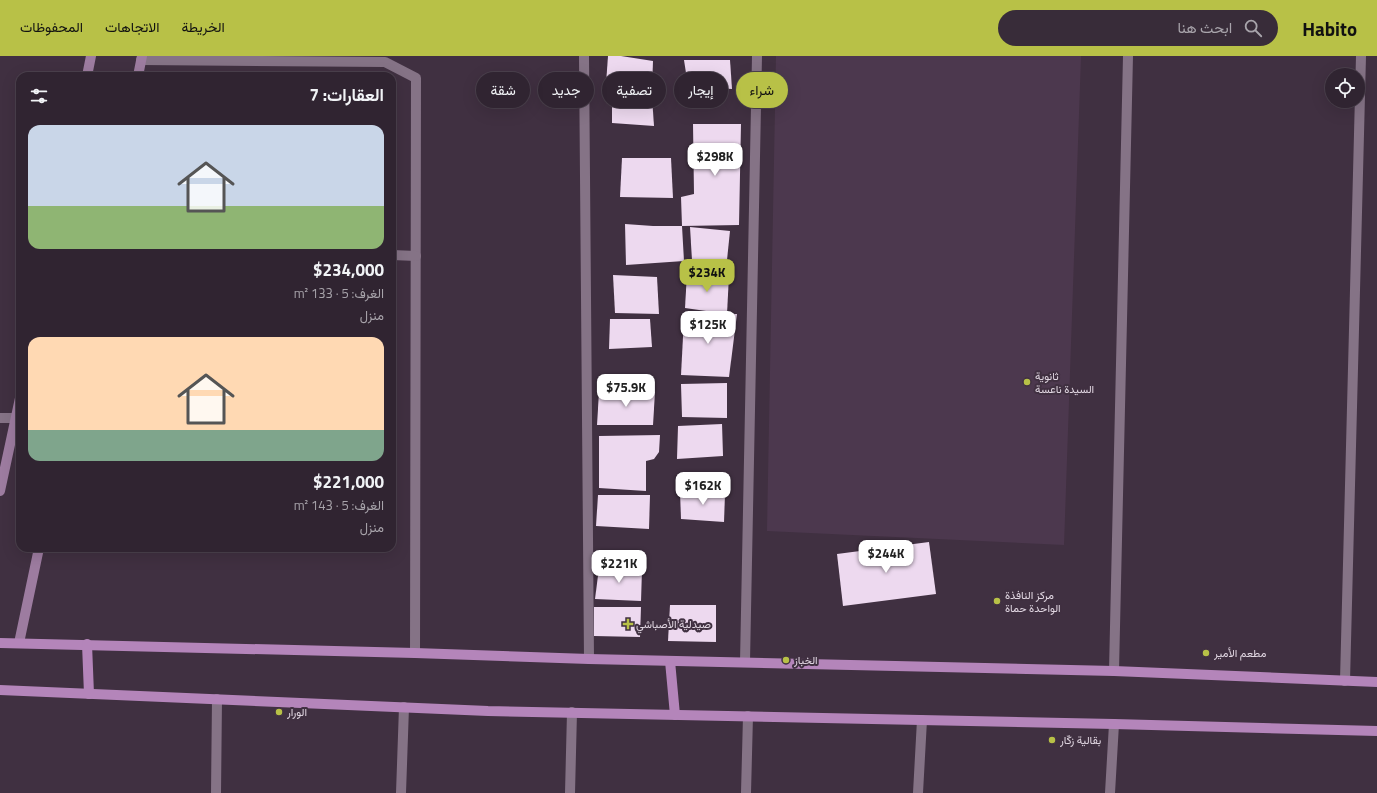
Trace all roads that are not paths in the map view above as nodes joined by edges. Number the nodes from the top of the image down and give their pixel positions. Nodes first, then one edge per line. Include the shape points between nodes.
1 (92, 56) edge
2 (584, 56) edge
3 (757, 56) edge
4 (1128, 56) edge
5 (1361, 56) edge
6 (142, 58) edge
7 (88, 72) edge
8 (139, 72) edge
9 (396, 255) edge
10 (416, 256) junction
11 (0, 418) edge
12 (16, 418) joint
13 (0, 491) edge
14 (38, 552) edge
15 (0, 643) edge
16 (19, 643) junction
17 (87, 644) junction
18 (415, 653) junction
19 (589, 659) junction
20 (670, 661) junction
21 (745, 662) junction
22 (1114, 671) junction
23 (1345, 681) junction
24 (1377, 682) edge
25 (0, 690) edge
26 (89, 694) junction
27 (217, 699) junction
28 (404, 707) junction
29 (572, 712) junction
30 (675, 715) junction
31 (748, 716) junction
32 (922, 720) junction
33 (1114, 724) junction
34 (1377, 731) edge
35 (216, 793) edge
36 (401, 793) edge
37 (570, 793) edge
38 (746, 793) edge
39 (918, 793) edge
40 (1110, 793) edge

1 - 7 main road
2 - 19 street
3 - 21 street
4 - 22 street
5 - 23 street
6 - 8 main road
6 - 10 street via 385,62 416,78
9 - 10 street
10 - 18 street
11 - 12 street
12 - 13 main road
14 - 16 main road
15 - 16 main road
16 - 17 main road
17 - 18 main road
17 - 26 main road
18 - 19 main road
19 - 20 main road
20 - 21 main road
20 - 30 main road
21 - 22 main road
22 - 23 main road
23 - 24 main road
25 - 26 main road
26 - 27 main road
27 - 28 main road
27 - 35 street
28 - 29 main road
28 - 36 street
29 - 30 main road
29 - 37 street
30 - 31 main road
31 - 32 main road
31 - 38 street
32 - 33 main road
32 - 39 street
33 - 34 main road
33 - 40 street

